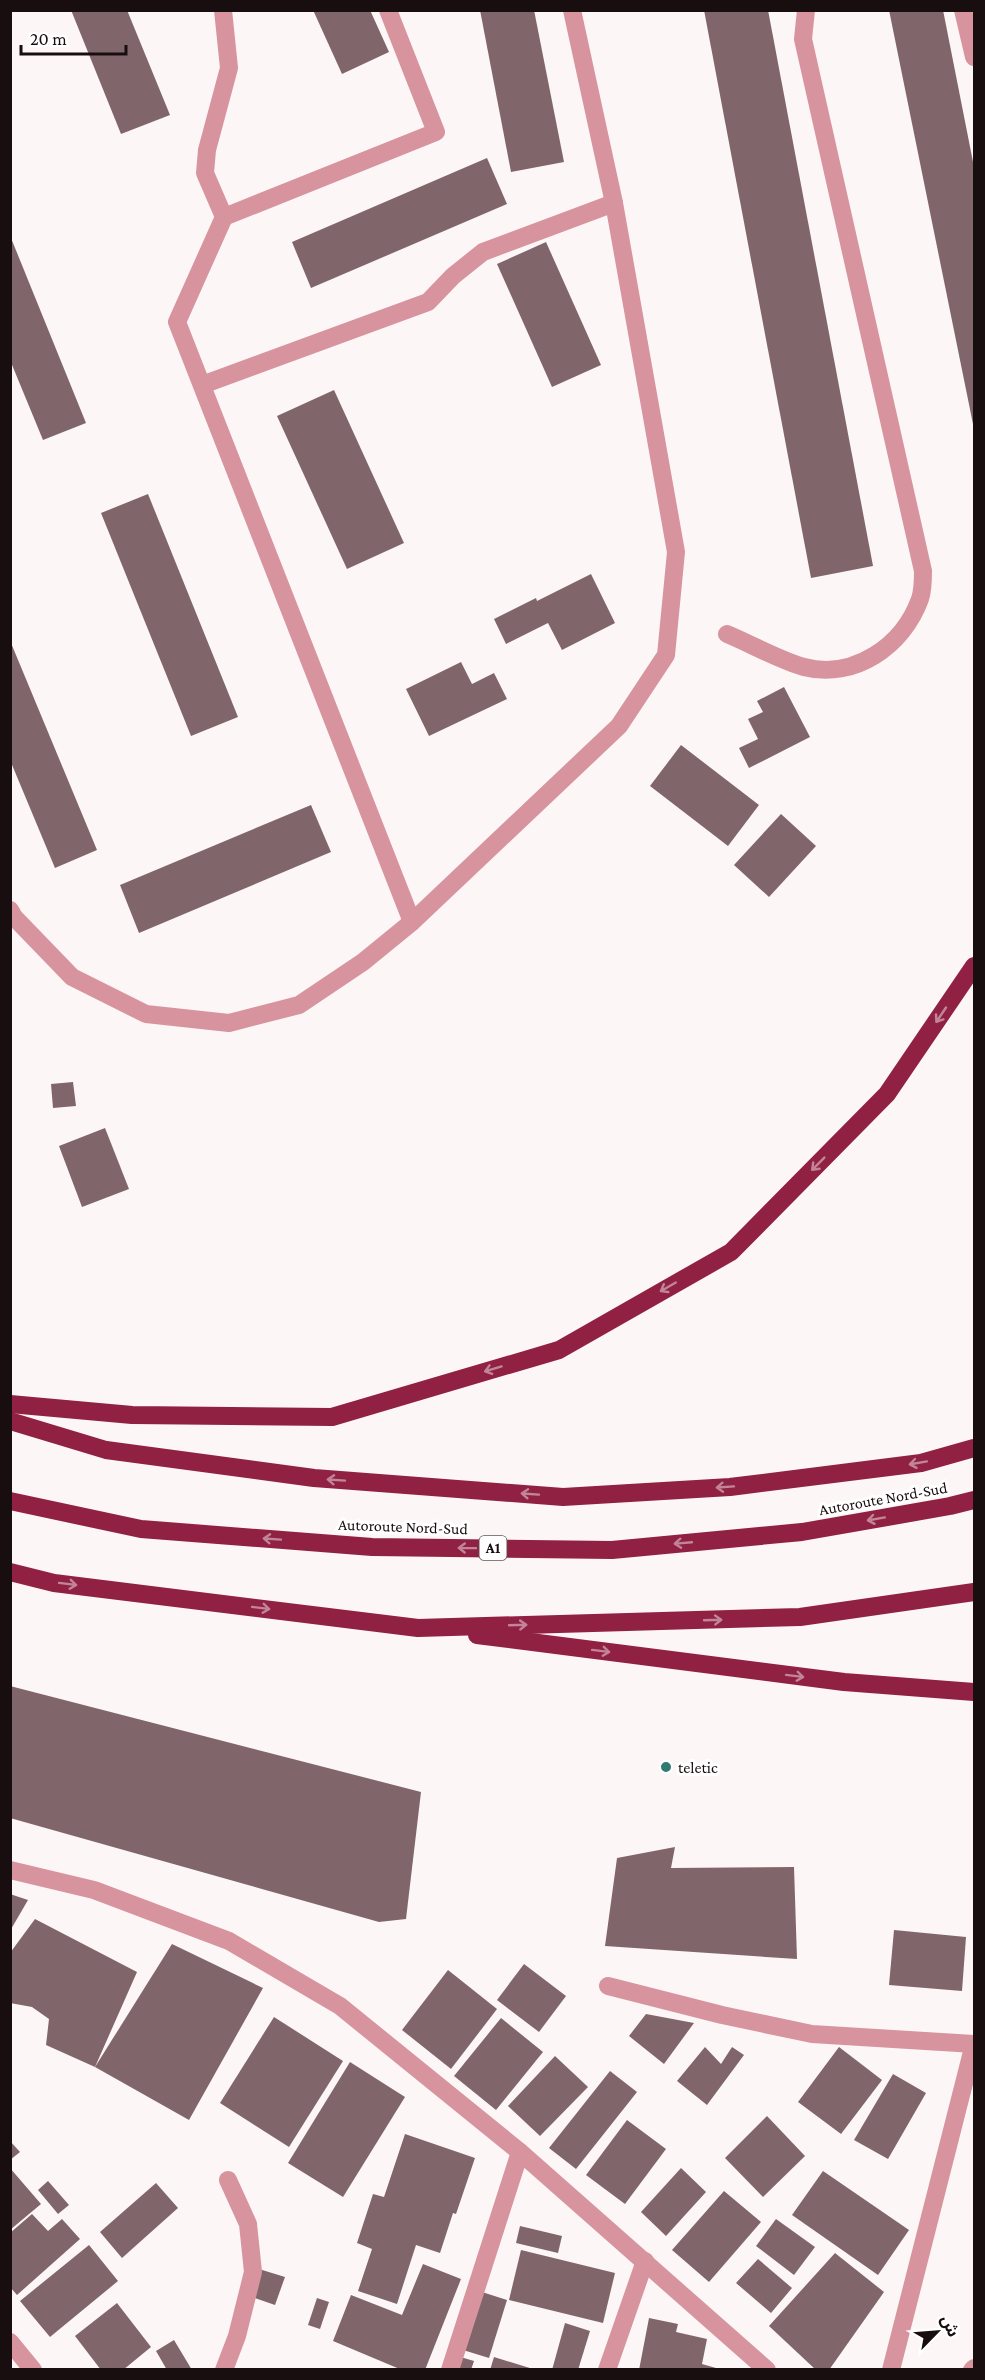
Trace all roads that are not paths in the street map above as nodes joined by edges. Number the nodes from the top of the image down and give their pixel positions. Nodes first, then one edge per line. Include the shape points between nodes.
1 (223, 10) edge
2 (388, 10) edge
3 (572, 10) edge
4 (806, 10) edge
5 (963, 10) edge
6 (975, 57) edge
7 (614, 203) junction
8 (224, 217) junction
9 (202, 385) junction
10 (727, 634) dead end
11 (10, 910) edge
12 (412, 922) junction
13 (975, 966) edge
14 (10, 1404) edge
15 (10, 1421) edge
16 (975, 1448) edge
17 (975, 1500) edge
18 (10, 1501) edge
19 (10, 1572) edge
20 (975, 1592) edge
21 (418, 1628) junction
22 (975, 1692) edge
23 (10, 1870) edge
24 (609, 1986) dead end
25 (974, 2044) edge
26 (520, 2152) junction
27 (228, 2180) dead end
28 (645, 2260) junction
29 (10, 2342) edge
30 (33, 2370) edge
31 (224, 2370) edge
32 (450, 2370) edge
33 (607, 2370) edge
34 (767, 2370) edge
35 (891, 2370) edge

1 - 8 street via 229,68 207,150 206,173
2 - 8 street via 436,132
3 - 7 street
4 - 10 street via 803,39 923,571 921,596 911,620 896,640 876,656 853,665 829,669 804,667
5 - 6 street
7 - 9 street via 483,252 428,302
7 - 12 street via 676,552 666,655 619,726
8 - 9 street via 177,322
9 - 12 street
11 - 12 street via 72,977 146,1014 229,1023 299,1005 363,962
13 -> 14 highway via 887,1094 731,1251 559,1350 332,1417 132,1415
16 -> 15 highway via 921,1463 730,1486 563,1497 314,1478 106,1450
17 -> 18 highway, Autoroute Nord-Sud / A1 via 802,1532 612,1550 372,1547 141,1529
19 -> 21 highway via 54,1582
21 -> 20 highway via 800,1617
21 -> 22 highway via 844,1682
23 - 26 street via 94,1890 229,1941 340,2006
24 - 25 street via 812,2034
25 - 35 street
26 - 28 street
26 - 32 street
27 - 31 street via 249,2224 253,2272
28 - 33 street
28 - 34 street
29 - 30 street

